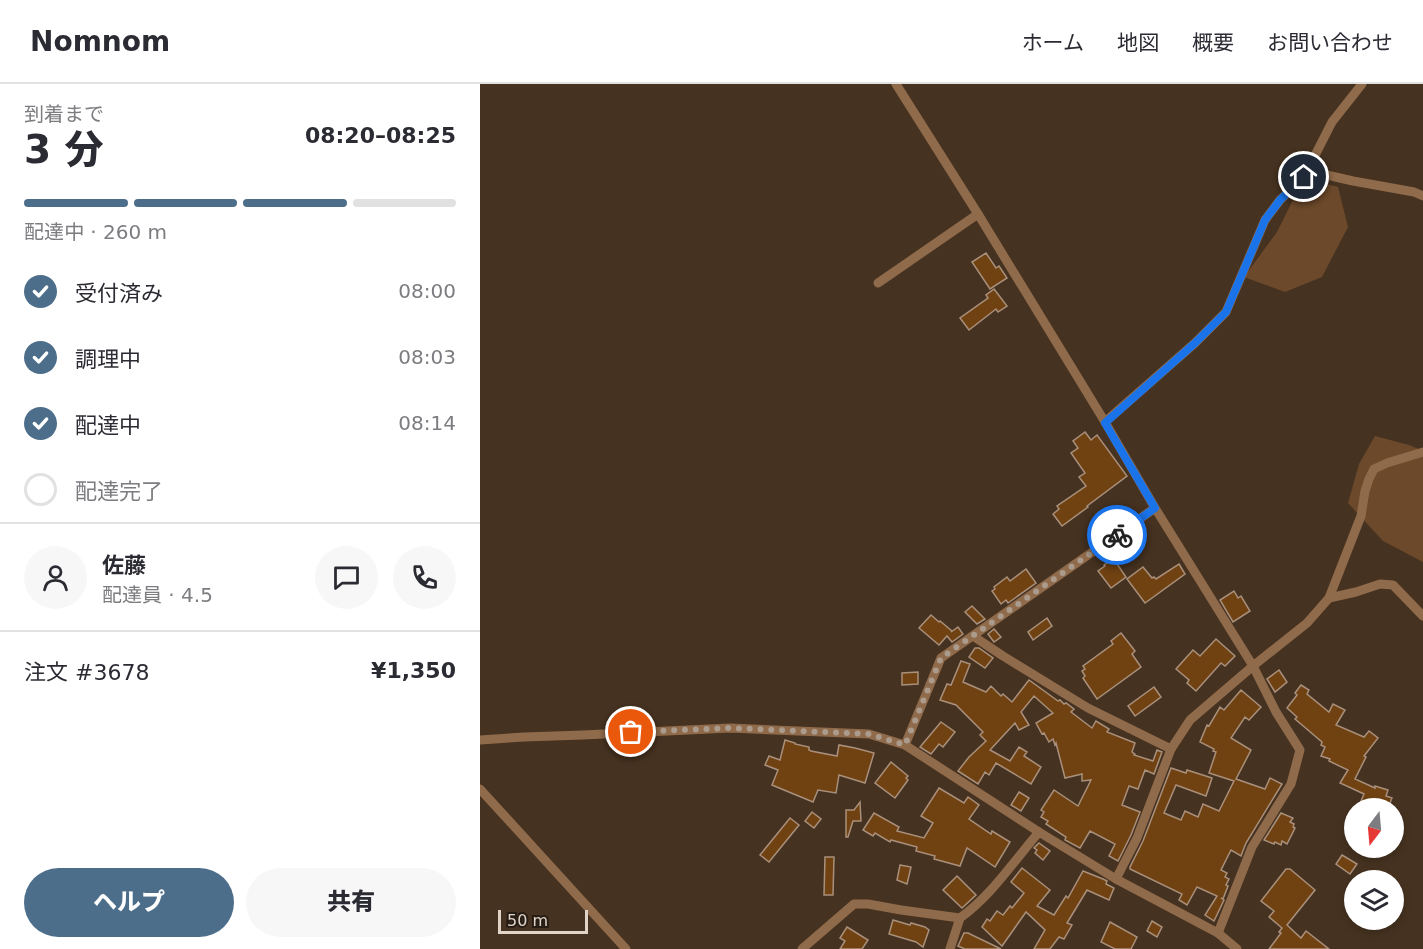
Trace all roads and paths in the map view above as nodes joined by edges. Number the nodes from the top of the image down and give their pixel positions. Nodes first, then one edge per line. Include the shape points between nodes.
1 (896, 84) edge
2 (1362, 84) edge
3 (1304, 177) junction
4 (1423, 196) edge
5 (978, 214) junction
6 (878, 283) dead end
7 (1105, 423) junction
8 (1423, 452) edge
9 (1155, 508) junction
10 (1329, 598) junction
11 (1423, 616) edge
12 (973, 636) junction
13 (1252, 666) junction
14 (480, 740) edge
15 (905, 745) junction
16 (1171, 749) junction
17 (480, 789) edge
18 (1039, 832) junction
19 (1116, 879) junction
20 (960, 918) junction
21 (1218, 933) junction
22 (626, 949) edge
23 (802, 949) edge
24 (950, 949) edge
25 (1237, 949) edge

1 - 5 street
2 - 3 street via 1332,122
3 - 4 street via 1318,173
3 - 7 street via 1265,220 1226,312
5 - 6 street
5 - 7 street
7 - 9 street
8 - 10 street via 1374,469 1368,479 1361,516
9 - 12 street
9 - 13 street
10 - 11 street via 1380,584 1393,585
10 - 13 street via 1307,622
12 - 15 street via 941,658
12 - 16 street via 1088,708
13 - 16 street via 1190,720
13 - 21 street via 1300,750 1291,784 1252,847
14 - 15 street via 730,728 869,734
15 - 18 street
16 - 19 street via 1137,838
17 - 22 street
18 - 19 street
18 - 20 street via 987,895
19 - 21 street
20 - 23 street via 854,904
20 - 24 street
21 - 25 street

